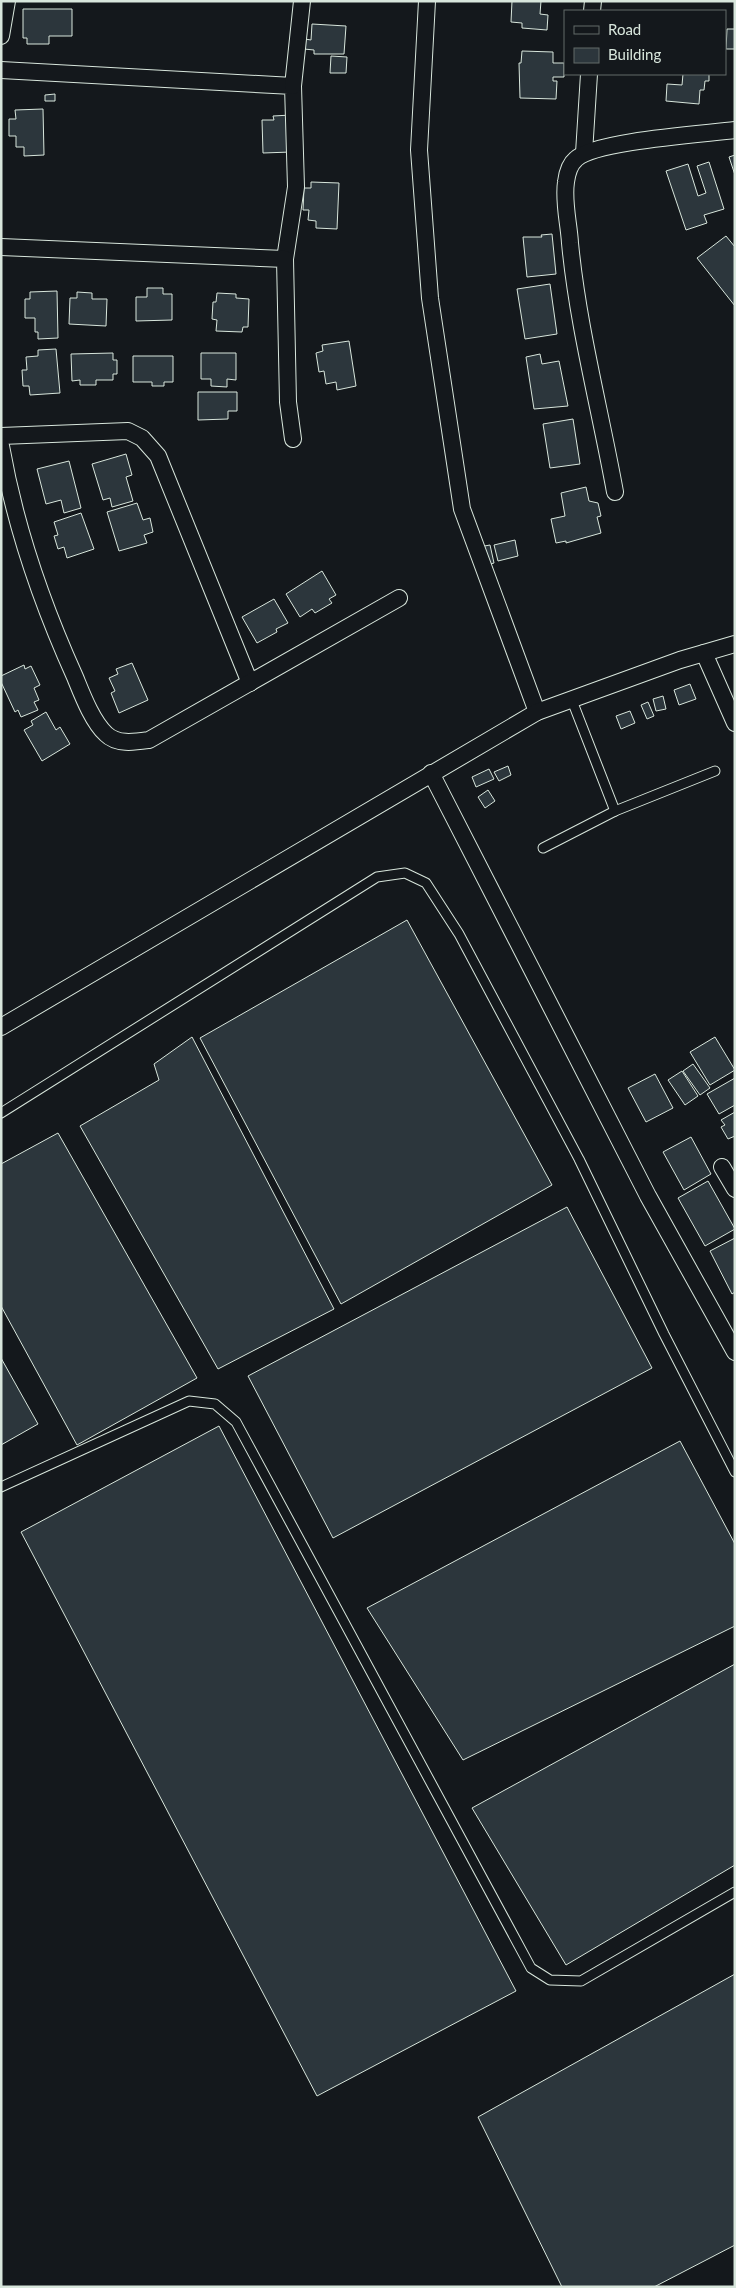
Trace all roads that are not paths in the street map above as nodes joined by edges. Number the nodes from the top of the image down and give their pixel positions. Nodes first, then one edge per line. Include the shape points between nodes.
1 (8, 1) edge
2 (302, 1) edge
3 (428, 1) edge
4 (1, 36) edge
5 (1, 70) edge
6 (589, 75) edge
7 (293, 86) junction
8 (735, 130) edge
9 (584, 153) junction
10 (1, 247) edge
11 (285, 259) junction
12 (1, 436) edge
13 (293, 439) dead end
14 (1, 446) edge
15 (615, 492) dead end
16 (399, 598) dead end
17 (735, 644) edge
18 (704, 653) junction
19 (250, 683) junction
20 (571, 698) junction
21 (537, 712) junction
22 (735, 723) edge
23 (715, 771) dead end
24 (431, 773) junction
25 (615, 811) junction
26 (543, 848) dead end
27 (1, 1027) edge
28 (1, 1113) edge
29 (722, 1167) dead end
30 (735, 1189) edge
31 (735, 1352) edge
32 (735, 1472) edge
33 (1, 1488) edge
34 (735, 1892) edge

1 - 4 street
2 - 7 street
3 - 21 street via 419,150 430,298 462,509
5 - 7 street
6 - 9 street
7 - 11 street via 296,186
8 - 9 street via 605,146
9 - 15 street via 569,169 566,184 572,258 586,355
10 - 11 street
11 - 13 street via 288,402
12 - 19 street via 128,431 142,438 158,456
14 - 19 street via 10,497 54,630 86,704 106,735 126,743 149,740
16 - 19 street
17 - 18 street
18 - 20 street
18 - 22 street
20 - 21 street
20 - 25 lane
21 - 24 street
23 - 25 lane
24 - 27 street
24 - 31 street via 648,1196
25 - 26 lane
28 - 32 lane via 377,877 405,873 412,876 426,883 459,934 579,1159
29 - 30 street
33 - 34 lane via 189,1400 215,1404 236,1422 531,1968 550,1980 580,1980

